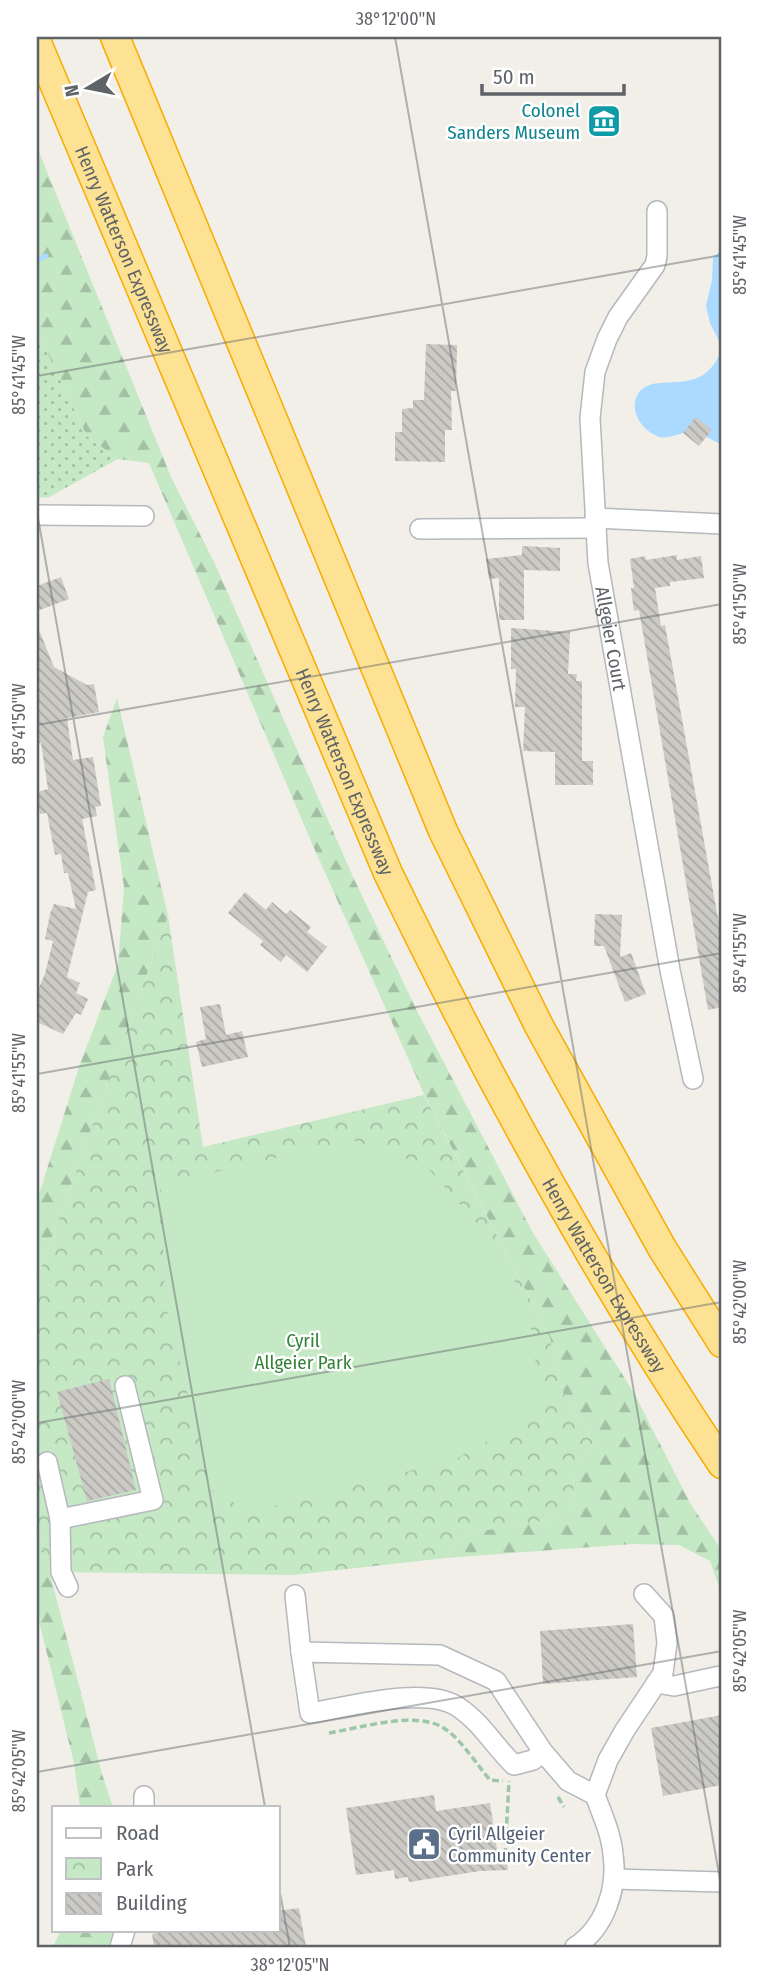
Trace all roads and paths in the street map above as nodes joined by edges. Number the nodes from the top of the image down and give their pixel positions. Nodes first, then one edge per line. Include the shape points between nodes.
1 (115, 37) edge
2 (37, 43) edge
3 (657, 211) dead end
4 (37, 514) edge
5 (144, 516) dead end
6 (595, 523) junction
7 (722, 524) edge
8 (420, 528) dead end
9 (693, 1079) dead end
10 (722, 1343) edge
11 (125, 1386) dead end
12 (47, 1462) dead end
13 (722, 1464) edge
14 (60, 1519) junction
15 (68, 1587) dead end
16 (644, 1594) dead end
17 (295, 1595) dead end
18 (301, 1653) junction
19 (720, 1676) dead end
20 (656, 1683) junction
21 (329, 1733) dead end
22 (543, 1752) junction
23 (521, 1779) dead end
24 (509, 1781) junction
25 (557, 1795) dead end
26 (595, 1795) junction
27 (564, 1807) dead end
28 (505, 1855) dead end
29 (614, 1879) junction
30 (722, 1882) edge
31 (575, 1947) edge

1 - 10 highway via 454,853 538,1026 662,1248
2 - 13 highway, Henry Watterson Expressway via 405,907 556,1198
3 - 6 street, Allgeier Court via 655,265 613,327 595,372 590,418
4 - 5 street
6 - 7 street
6 - 8 street
6 - 9 street, Allgeier Court via 670,970
11 - 14 street via 153,1500
12 - 14 street
14 - 15 street via 61,1572
16 - 20 street via 664,1616 667,1643 663,1673
17 - 18 street
18 - 22 street via 440,1655 496,1681
18 - 22 street via 310,1713 431,1697 457,1706 514,1765
19 - 20 street via 674,1686
20 - 26 street via 608,1760
21 - 24 path via 425,1721 453,1736 490,1780
22 - 26 street via 568,1781
23 - 24 path
24 - 28 path
25 - 27 path
26 - 29 street via 614,1854
29 - 30 street
29 - 31 street via 598,1924

